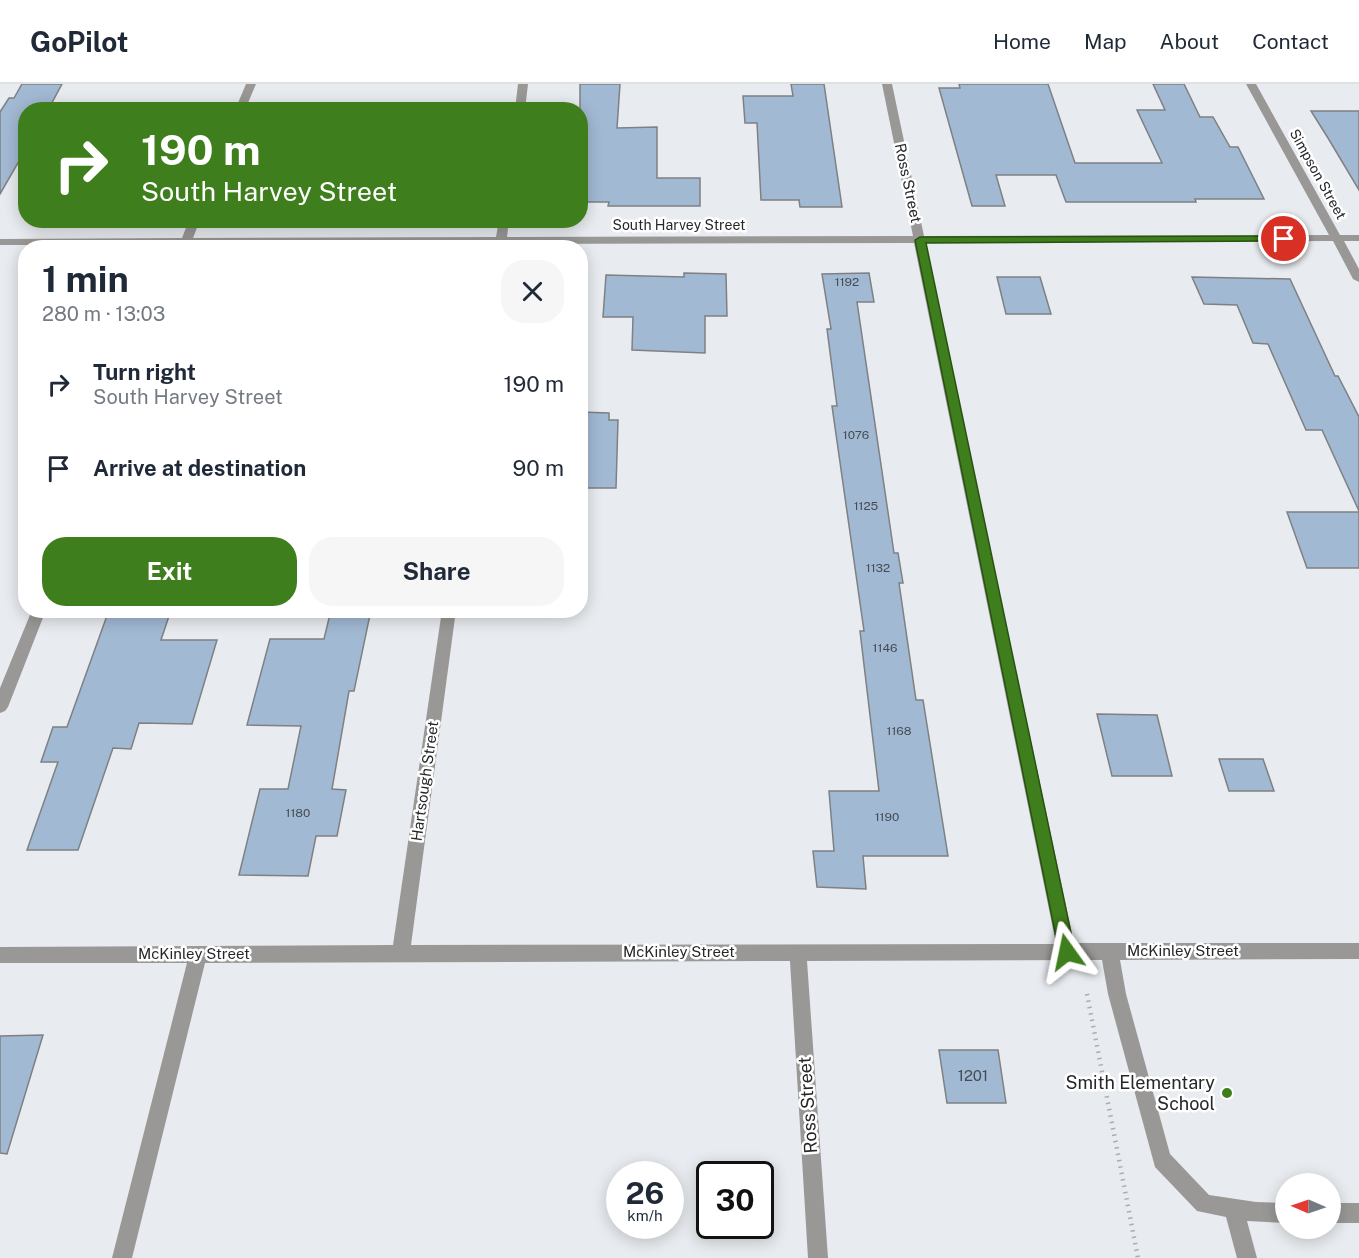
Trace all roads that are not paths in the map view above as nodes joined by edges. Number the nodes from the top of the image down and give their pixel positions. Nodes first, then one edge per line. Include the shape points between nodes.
1 (251, 84) edge
2 (523, 84) edge
3 (887, 84) edge
4 (1251, 84) edge
5 (243, 102) edge
6 (521, 102) edge
7 (1337, 238) junction
8 (1359, 238) edge
9 (920, 240) junction
10 (0, 242) edge
11 (18, 242) edge
12 (588, 243) edge
13 (1359, 279) edge
14 (36, 618) edge
15 (448, 618) edge
16 (0, 707) edge
17 (798, 951) junction
18 (1109, 951) junction
19 (1359, 951) edge
20 (401, 952) junction
21 (1067, 952) junction
22 (198, 954) junction
23 (0, 955) edge
24 (1234, 1209) junction
25 (1275, 1213) edge
26 (1341, 1213) edge
27 (1359, 1213) edge
28 (122, 1258) edge
29 (818, 1258) edge
30 (1247, 1258) edge

1 - 5 street
2 - 6 street
3 - 9 street, Ross Street
4 - 7 street, Simpson Street
7 - 8 street, South Harvey Street
7 - 9 street, South Harvey Street
7 - 13 street, Simpson Street
9 - 12 street, South Harvey Street
9 - 21 street, Ross Street
10 - 11 street, South Harvey Street
14 - 16 street
15 - 20 street, Hartsough Street
17 - 20 street, McKinley Street
17 - 21 street, McKinley Street
17 - 29 street, Ross Street
18 - 19 street, McKinley Street
18 - 21 street, McKinley Street
18 - 24 street via 1162,1160 1204,1204
20 - 22 street, McKinley Street
22 - 23 street, McKinley Street
22 - 28 street
24 - 25 street
24 - 30 street
26 - 27 street

